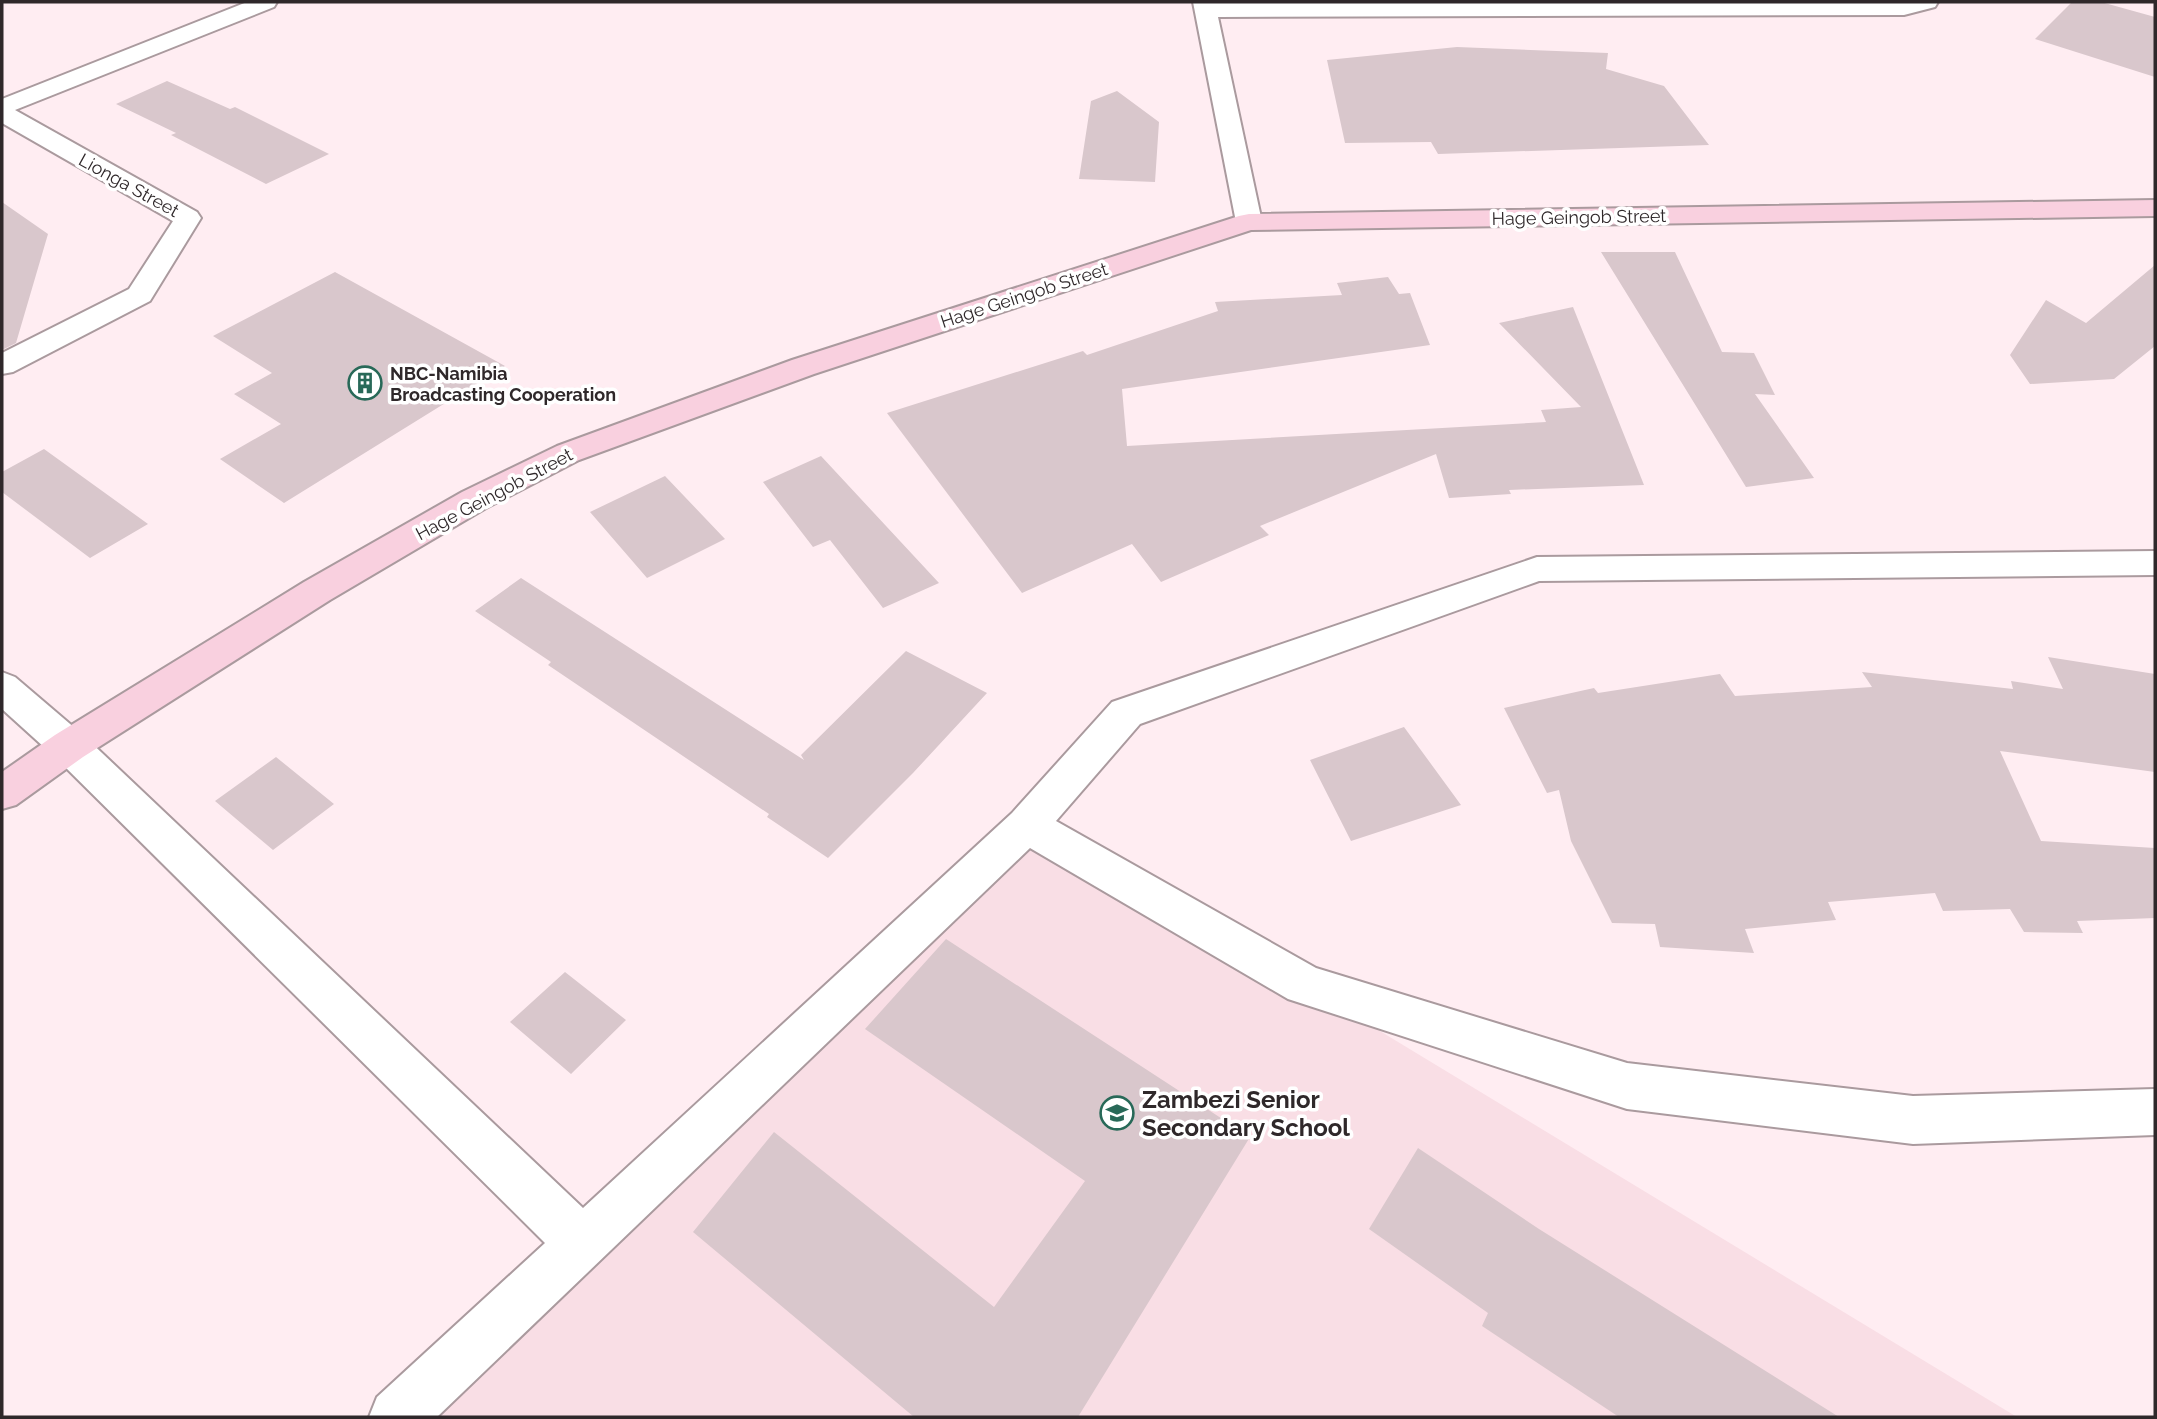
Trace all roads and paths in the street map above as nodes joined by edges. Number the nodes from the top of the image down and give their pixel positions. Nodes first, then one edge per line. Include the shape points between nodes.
1 (265, 2) edge
2 (1927, 2) edge
3 (1204, 6) edge
4 (2, 107) edge
5 (2, 113) edge
6 (2155, 208) edge
7 (1250, 222) junction
8 (2, 365) edge
9 (2155, 564) edge
10 (2, 687) edge
11 (69, 746) junction
12 (2, 793) edge
13 (1027, 825) junction
14 (2155, 1112) edge
15 (581, 1241) junction
16 (397, 1417) edge

1 - 4 street
2 - 3 street via 1905,8
3 - 7 street
5 - 8 street, Lionga Street via 188,218 140,295
6 - 7 street, Hage Geingob Street
7 - 11 street, Hage Geingob Street via 803,367 568,453 474,500 353,570
9 - 13 street via 1537,569 1126,713
10 - 11 street
11 - 12 street, Hage Geingob Street
11 - 15 street
13 - 14 street via 1304,985 1627,1086 1913,1120
13 - 15 street
15 - 16 street

